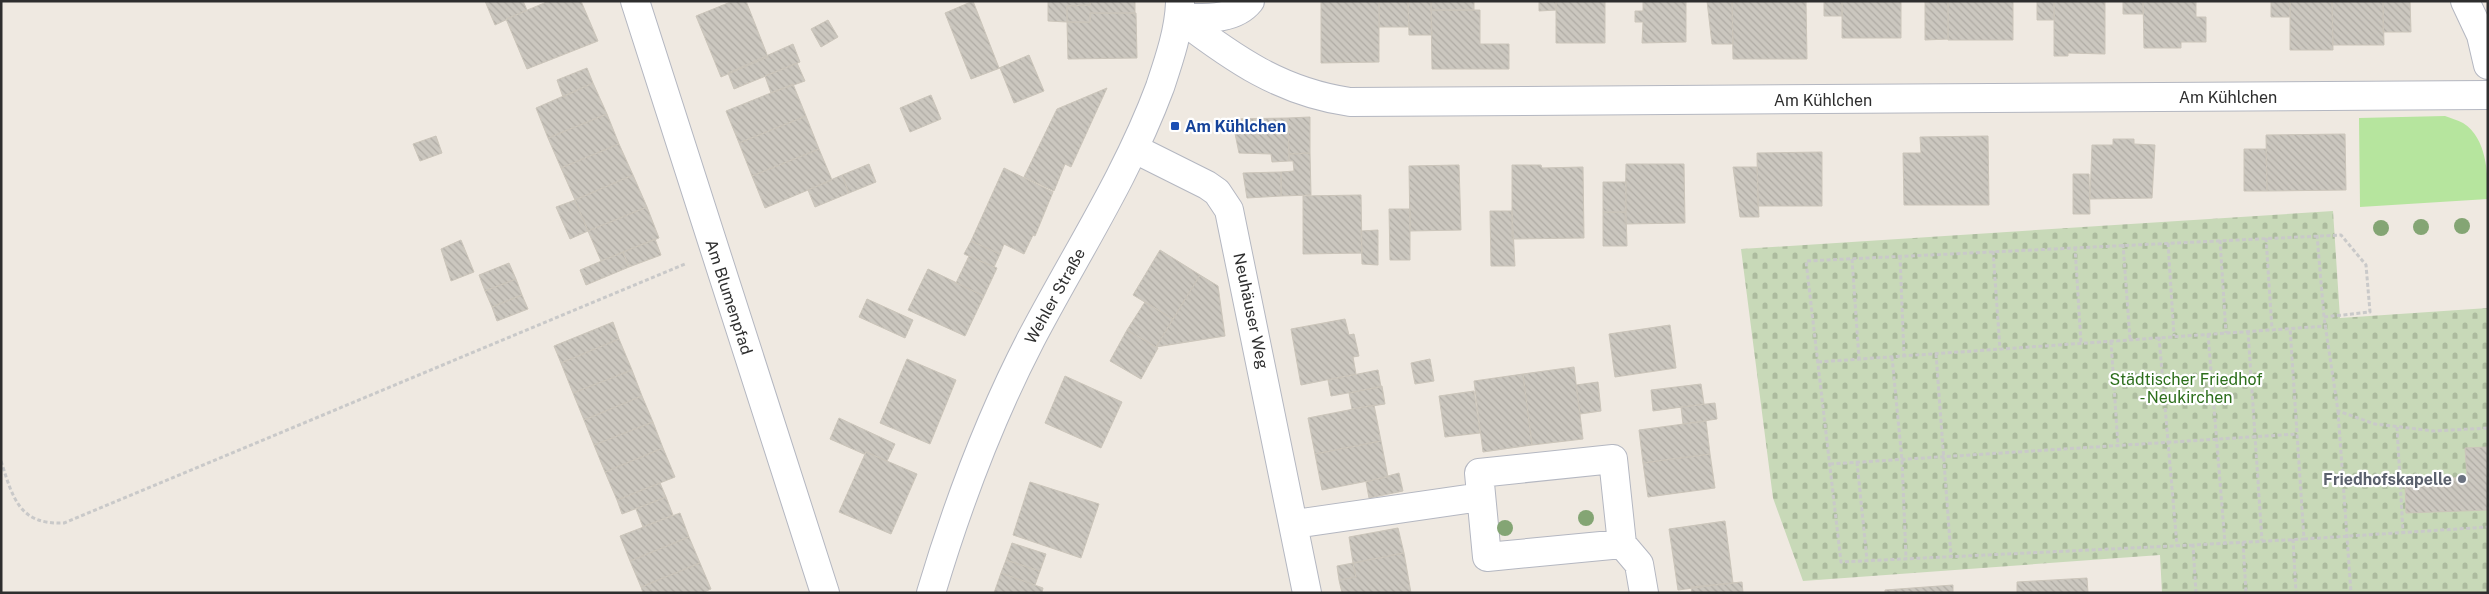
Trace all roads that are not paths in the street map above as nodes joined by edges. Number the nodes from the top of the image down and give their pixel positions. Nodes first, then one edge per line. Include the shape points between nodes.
1 (635, 1) edge
2 (1250, 1) edge
3 (2465, 1) edge
4 (1180, 10) edge
5 (2484, 34) edge
6 (2488, 65) edge
7 (2488, 95) edge
8 (1135, 149) junction
9 (1481, 497) junction
10 (1295, 524) junction
11 (1622, 544) junction
12 (825, 593) edge
13 (932, 593) edge
14 (1308, 593) edge
15 (1644, 593) edge

1 - 12 street, Am Blumenpfad
2 - 4 street via 1245,7 1223,17
3 - 5 street
4 - 7 street, Am Kühlchen via 1218,47 1267,78 1323,98 1367,103
4 - 8 street, Wehler Straße via 1164,75
5 - 6 street
8 - 10 street, Neuhäuser Weg via 1207,185 1217,192 1229,210
8 - 13 street, Wehler Straße via 1009,384 971,471
9 - 10 street
9 - 11 street via 1487,557
9 - 11 street via 1478,472 1613,459
10 - 14 street, Neuhäuser Weg
11 - 15 street via 1639,564

